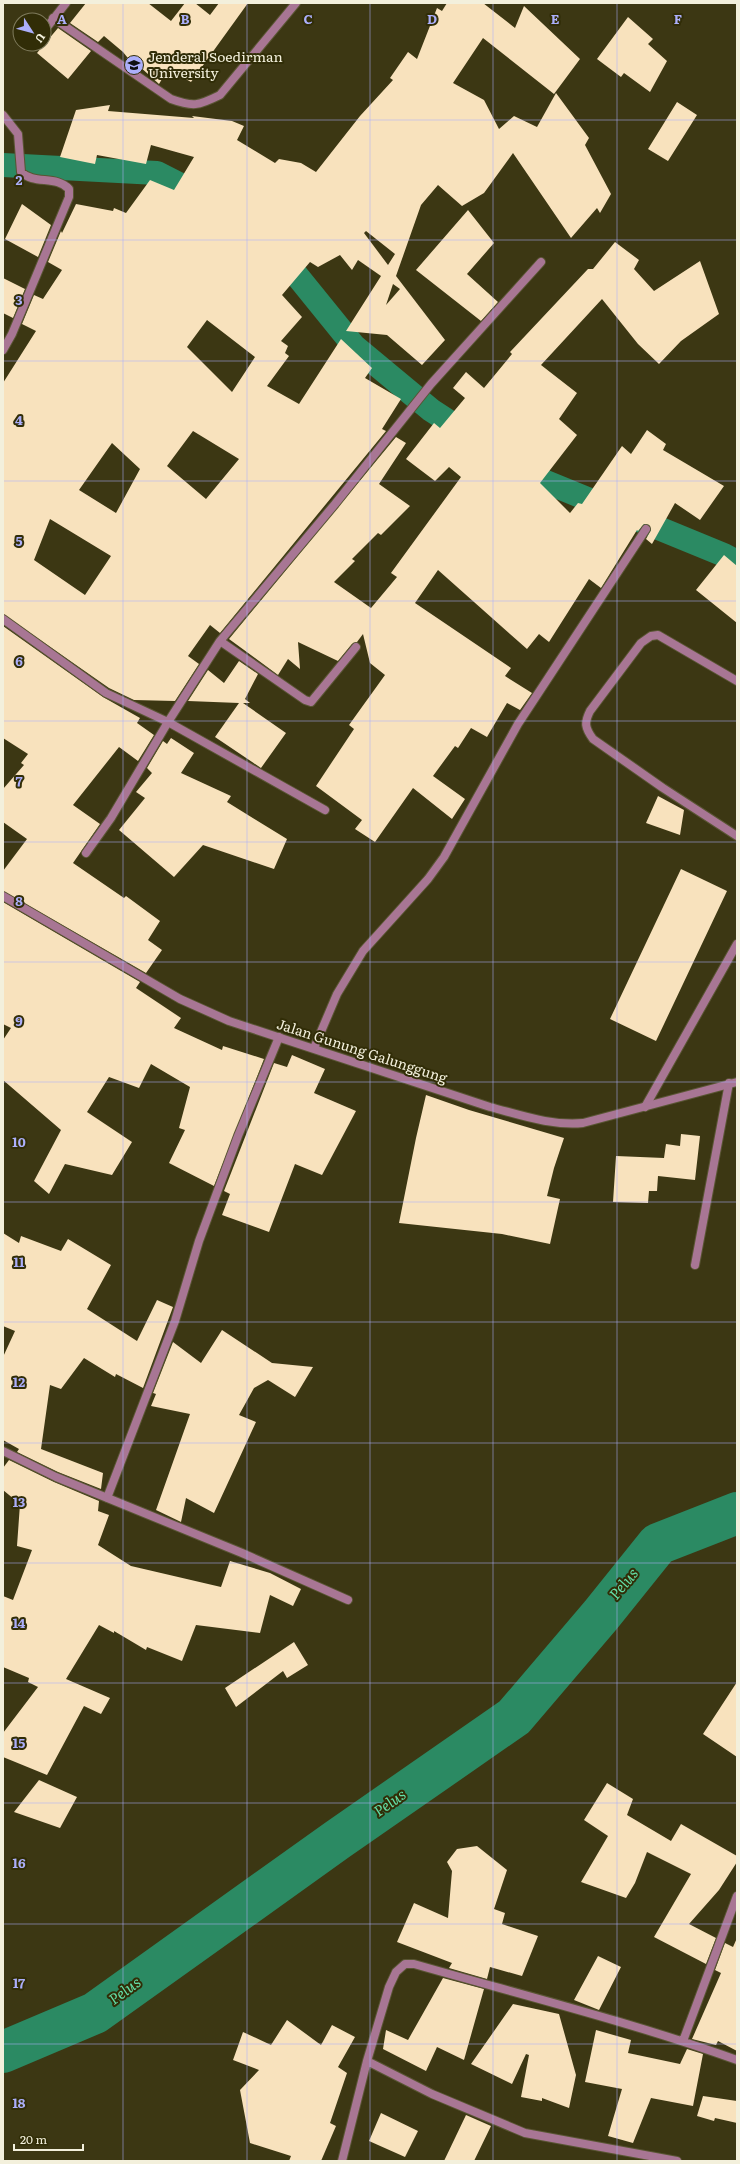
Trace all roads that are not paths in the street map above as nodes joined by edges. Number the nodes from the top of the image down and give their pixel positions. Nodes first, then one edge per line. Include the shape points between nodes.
1 (66, 3) edge
2 (296, 3) edge
3 (53, 18) joint
4 (3, 115) edge
5 (540, 262) dead end
6 (3, 350) edge
7 (646, 529) dead end
8 (3, 619) edge
9 (220, 641) junction
10 (356, 646) dead end
11 (737, 681) edge
12 (168, 722) junction
13 (325, 810) dead end
14 (737, 836) edge
15 (86, 853) dead end
16 (3, 896) edge
17 (737, 944) edge
18 (279, 1037) junction
19 (314, 1048) junction
20 (733, 1083) edge
21 (645, 1108) junction
22 (695, 1265) dead end
23 (3, 1451) edge
24 (107, 1498) junction
25 (348, 1600) dead end
26 (737, 1896) edge
27 (683, 2041) junction
28 (737, 2060) edge
29 (367, 2061) junction
30 (342, 2161) edge
31 (677, 2161) edge

1 - 3 street
2 - 3 street via 220,95 208,101 189,105 171,99
4 - 6 street via 18,134 21,172 29,177 59,181 69,189 69,197
5 - 9 street via 431,384
7 - 19 street via 518,724 444,857 428,879 374,937 360,957 337,994
8 - 12 street via 106,693
9 - 10 street via 311,702
9 - 12 street
11 - 14 street via 658,635 651,636 641,643 590,711 585,722 586,730 593,739
12 - 13 street
12 - 15 street via 111,818
16 - 18 street, Jalan Gunung Galunggung via 180,999 229,1021
17 - 21 street
18 - 19 street, Jalan Gunung Galunggung
18 - 24 street via 232,1151 199,1241 175,1322
19 - 21 street, Jalan Gunung Galunggung via 490,1107 563,1125
20 - 21 street, Jalan Gunung Galunggung
20 - 22 street
23 - 24 street
24 - 25 street
26 - 27 street
27 - 28 street
27 - 29 street via 414,1964 405,1964 396,1972 389,1987
29 - 30 street
29 - 31 street via 432,2094 525,2133

